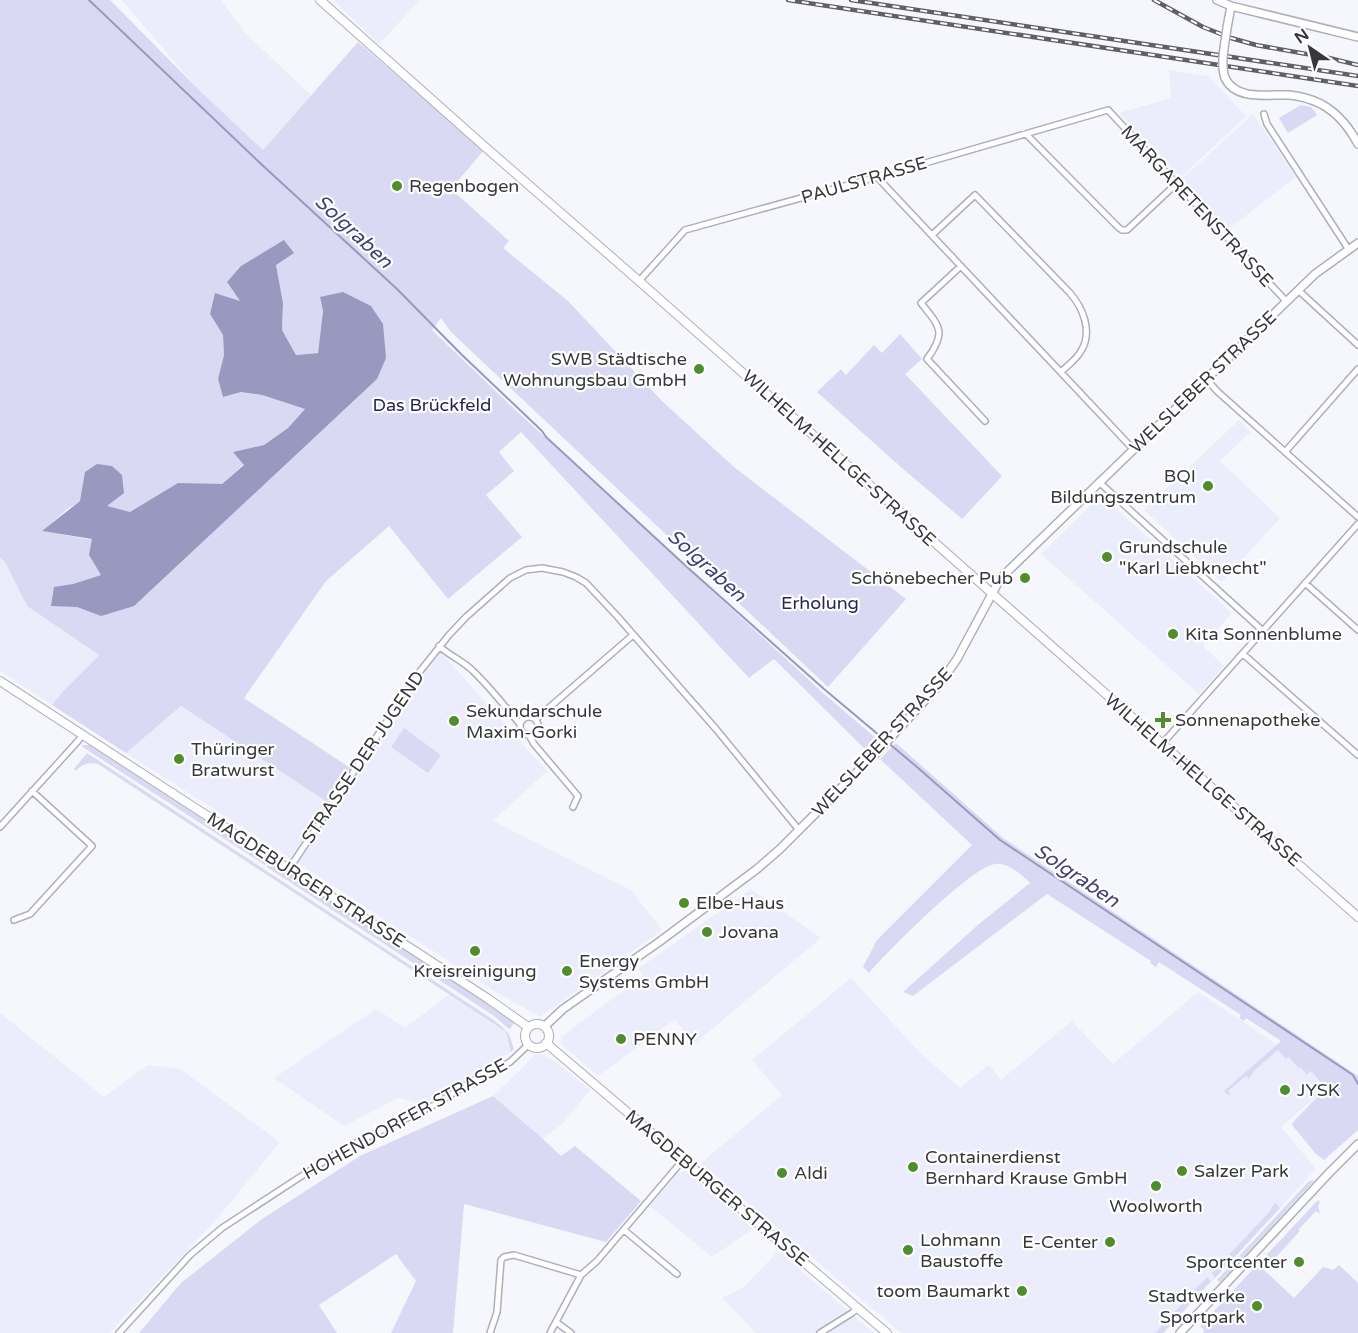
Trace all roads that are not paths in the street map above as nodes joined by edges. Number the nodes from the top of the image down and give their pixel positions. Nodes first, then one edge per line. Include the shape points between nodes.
1 (320, 0) edge
2 (1217, 0) edge
3 (1231, 6) junction
4 (1358, 37) edge
5 (1108, 110) joint
6 (1264, 114) dead end
7 (1026, 134) junction
8 (1358, 144) edge
9 (877, 177) junction
10 (1176, 184) junction
11 (932, 235) junction
12 (1358, 243) edge
13 (1349, 250) junction
14 (961, 266) junction
15 (639, 281) junction
16 (1298, 290) junction
17 (1286, 302) junction
18 (1358, 345) edge
19 (1358, 369) edge
20 (1061, 372) junction
21 (1206, 379) junction
22 (985, 421) dead end
23 (1133, 449) junction
24 (1285, 452) junction
25 (1099, 482) junction
26 (1358, 517) edge
27 (1358, 524) edge
28 (1305, 583) junction
29 (992, 594) junction
30 (1263, 630) junction
31 (1358, 630) edge
32 (633, 634) junction
33 (439, 646) junction
34 (1242, 654) junction
35 (0, 681) edge
36 (536, 719) junction
37 (520, 724) junction
38 (83, 734) junction
39 (529, 735) junction
40 (1162, 744) junction
41 (1358, 756) edge
42 (32, 791) junction
43 (573, 807) dead end
44 (0, 827) edge
45 (800, 830) junction
46 (289, 869) junction
47 (1358, 917) edge
48 (14, 920) dead end
49 (545, 1026) junction
50 (528, 1027) junction
51 (546, 1043) junction
52 (528, 1045) junction
53 (1358, 1144) edge
54 (683, 1160) junction
55 (624, 1230) junction
56 (677, 1274) dead end
57 (581, 1275) junction
58 (858, 1308) junction
59 (556, 1322) junction
60 (119, 1333) edge
61 (490, 1333) edge
62 (550, 1333) edge
63 (571, 1333) edge
64 (820, 1333) edge
65 (887, 1333) edge
66 (1180, 1333) edge

1 - 15 main road, WILHELM-HELLGE-STRASSE
2 - 3 street
3 - 4 street
3 - 8 street, bridge via 1223,61 1225,78 1232,88 1245,94 1297,96 1320,103 1346,124
5 - 7 street, PAULSTRASSE
5 - 10 street, MARGARETENSTRASSE
6 - 13 street
7 - 9 street, PAULSTRASSE
7 - 10 street via 1122,230 1127,230
9 - 11 street
9 - 15 street, PAULSTRASSE via 685,230
10 - 17 street, MARGARETENSTRASSE
11 - 14 street
11 - 20 street via 975,195 1071,293 1083,312 1087,335 1081,352
12 - 13 street, WELSLEBER STRASSE
13 - 16 street, WELSLEBER STRASSE
14 - 20 street
14 - 22 street via 921,303 940,334 927,359
15 - 29 main road, WILHELM-HELLGE-STRASSE
16 - 17 street, WELSLEBER STRASSE
16 - 18 street
17 - 21 street, WELSLEBER STRASSE
19 - 24 street
20 - 23 street
21 - 23 street, WELSLEBER STRASSE
21 - 24 street
23 - 25 street, WELSLEBER STRASSE
24 - 26 street
25 - 29 street, WELSLEBER STRASSE via 1000,579
25 - 30 street
27 - 28 street
28 - 30 street
28 - 31 street
29 - 40 main road, WILHELM-HELLGE-STRASSE
29 - 45 street, WELSLEBER STRASSE via 939,685
30 - 34 street
32 - 33 street, STRASSE DER JUGEND via 586,583 542,568 510,578
32 - 36 street
32 - 45 street, STRASSE DER JUGEND
33 - 37 street via 474,672
33 - 46 street, STRASSE DER JUGEND
34 - 40 street
34 - 41 street
35 - 38 main road, MAGDEBURGER STRASSE
36 - 37 street via 526,717
36 - 39 street via 538,729
37 - 39 street via 523,733
38 - 42 street
38 - 46 main road, MAGDEBURGER STRASSE
39 - 43 street via 578,796
40 - 47 main road, WILHELM-HELLGE-STRASSE
42 - 44 street
42 - 48 street via 92,846 30,914
45 - 49 street, WELSLEBER STRASSE via 757,869
46 - 50 main road, MAGDEBURGER STRASSE
49 - 50 main road via 536,1023
49 - 51 main road via 549,1036
50 - 52 main road via 524,1037
51 - 52 main road via 536,1048
51 - 54 main road, MAGDEBURGER STRASSE
52 - 60 street, HOHENDORFER STRASSE via 510,1062 434,1105 343,1149 222,1228 190,1255
53 - 66 street
54 - 55 street
54 - 58 main road, MAGDEBURGER STRASSE
55 - 56 street
55 - 57 street
57 - 59 street
57 - 61 street via 514,1255 504,1257 497,1312
58 - 64 street
58 - 65 main road, MAGDEBURGER STRASSE
59 - 62 street
59 - 63 street

